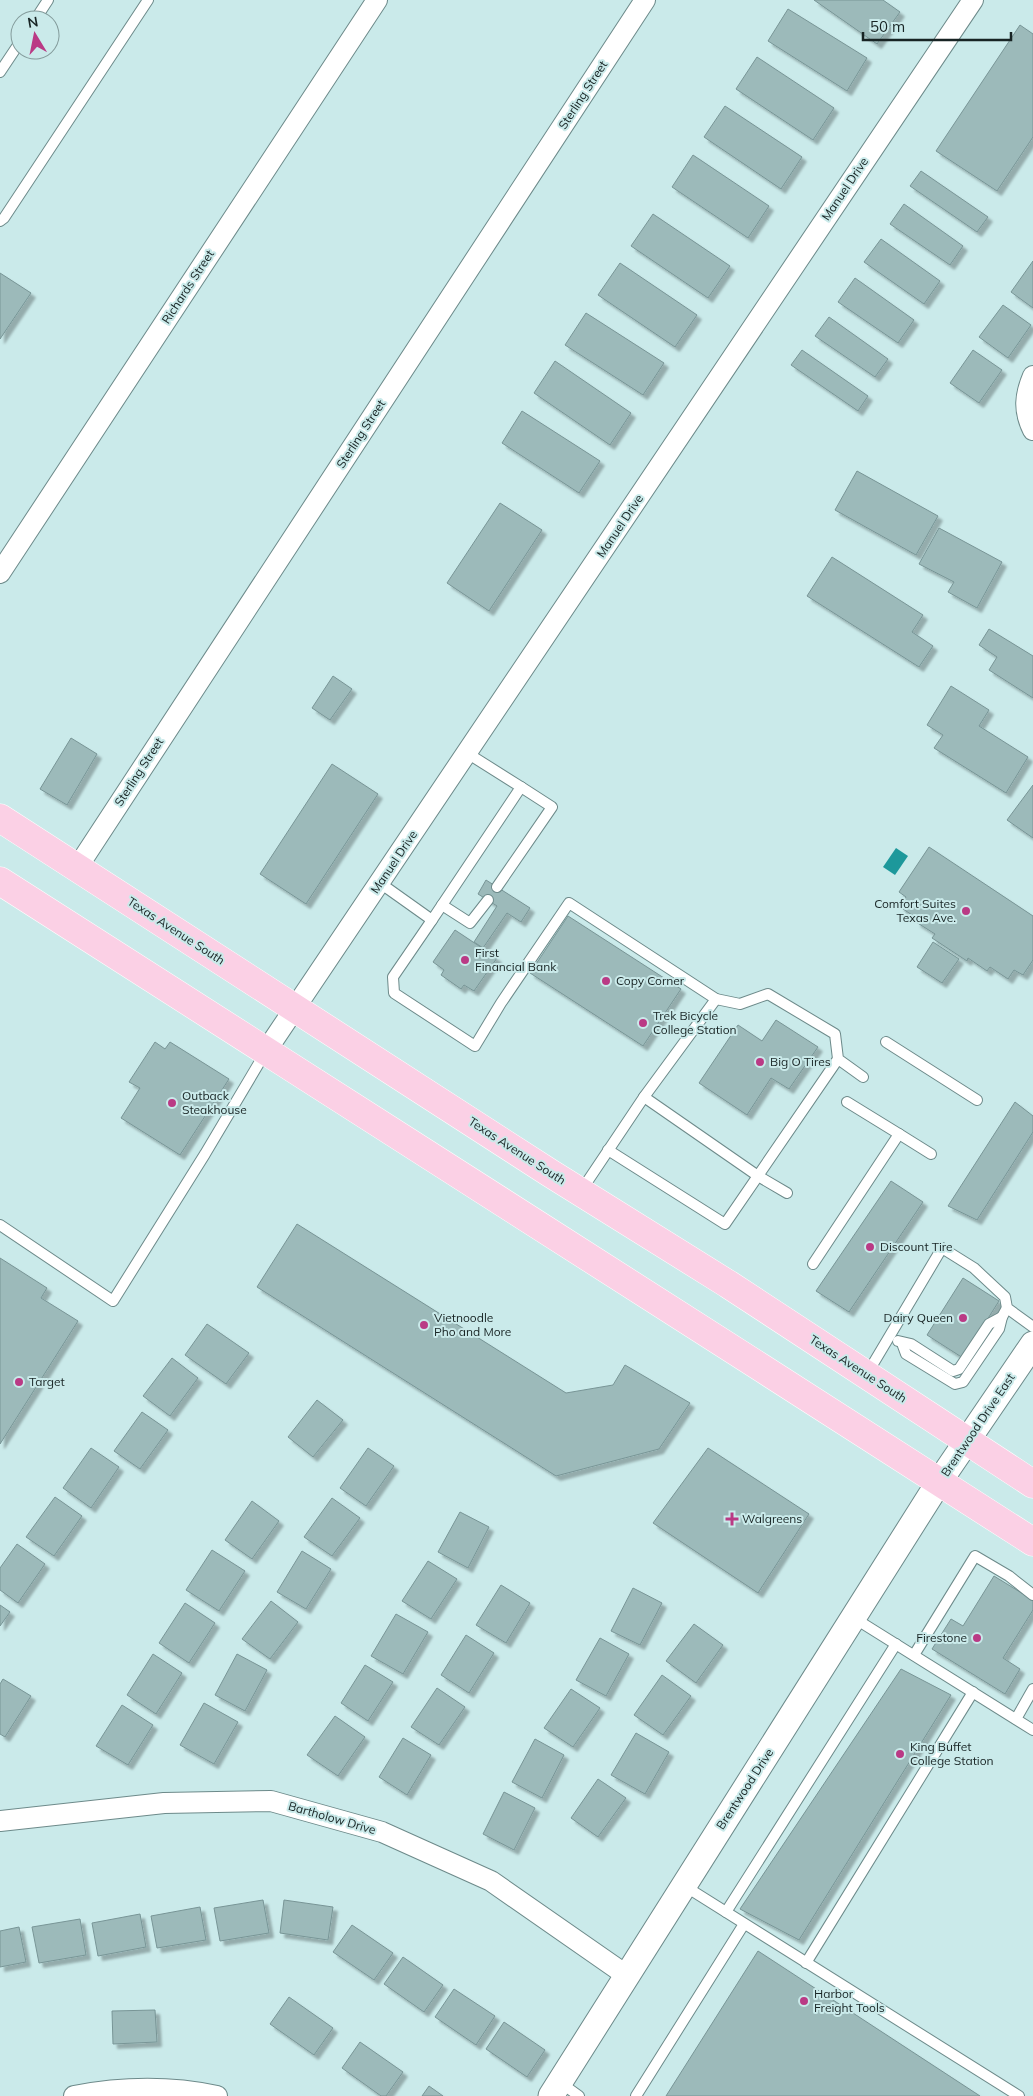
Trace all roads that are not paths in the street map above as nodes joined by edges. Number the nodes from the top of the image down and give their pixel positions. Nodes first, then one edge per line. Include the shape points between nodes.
1 (148, 0) edge
2 (376, 0) edge
3 (645, 0) edge
4 (973, 0) edge
5 (10, 57) edge
6 (0, 72) edge
7 (0, 221) edge
8 (1033, 376) edge
9 (1033, 430) edge
10 (0, 573) edge
11 (467, 753) junction
12 (521, 787) junction
13 (0, 818) edge
14 (77, 868) junction
15 (0, 881) edge
16 (380, 883) junction
17 (497, 887) dead end
18 (488, 900) dead end
19 (442, 905) junction
20 (432, 920) junction
21 (716, 999) junction
22 (296, 1008) junction
23 (886, 1042) dead end
24 (266, 1051) junction
25 (838, 1059) junction
26 (863, 1077) dead end
27 (644, 1097) junction
28 (977, 1100) dead end
29 (847, 1102) dead end
30 (898, 1134) junction
31 (608, 1150) junction
32 (931, 1154) dead end
33 (758, 1176) junction
34 (581, 1192) junction
35 (787, 1193) dead end
36 (0, 1225) edge
37 (813, 1264) dead end
38 (1005, 1313) junction
39 (1033, 1327) edge
40 (890, 1336) junction
41 (1033, 1344) edge
42 (866, 1375) junction
43 (968, 1441) junction
44 (939, 1482) junction
45 (1033, 1484) edge
46 (1033, 1542) edge
47 (1033, 1595) edge
48 (854, 1618) junction
49 (896, 1644) junction
50 (914, 1655) junction
51 (1033, 1689) edge
52 (973, 1692) junction
53 (1016, 1719) junction
54 (1033, 1730) edge
55 (0, 1821) edge
56 (683, 1885) junction
57 (726, 1912) junction
58 (744, 1924) junction
59 (806, 1963) junction
60 (626, 1975) junction
61 (563, 2091) edge
62 (74, 2096) edge
63 (217, 2096) edge
64 (636, 2096) edge
65 (1019, 2096) edge

1 - 7 lane
2 - 10 street, Richards Street
3 - 14 street, Sterling Street
4 - 11 street, Manuel Drive
5 - 6 lane
8 - 9 street via 1025,394 1028,420
11 - 12 lane
11 - 16 street, Manuel Drive
12 - 17 lane via 552,807
12 - 19 lane
13 - 14 main road, Texas Avenue South
14 - 22 main road, Texas Avenue South
15 - 24 main road
16 - 20 lane
16 - 22 street, Manuel Drive
18 - 19 lane via 470,923
19 - 20 lane
20 - 21 lane via 393,977 394,992 476,1046 570,903
21 - 25 lane via 740,1004 768,994 835,1034
21 - 27 lane
22 - 24 street, Manuel Drive
22 - 34 main road, Texas Avenue South
23 - 28 lane
24 - 36 lane via 113,1301
24 - 44 main road
25 - 26 lane
25 - 33 lane
27 - 31 lane
27 - 33 lane
29 - 30 lane
30 - 32 lane
30 - 37 lane
31 - 33 lane via 725,1224
31 - 34 lane
33 - 35 lane
34 - 42 main road, Texas Avenue South
38 - 39 lane
38 - 40 lane via 989,1324 959,1369 953,1371 911,1344
38 - 40 lane via 1005,1297 974,1268 942,1248
40 - 42 lane
41 - 43 street, Brentwood Drive East
42 - 43 main road, Texas Avenue South
43 - 44 street, Brentwood Drive East
43 - 45 main road, Texas Avenue South
44 - 46 main road
44 - 48 street, Brentwood Drive
47 - 50 lane via 975,1556
48 - 49 lane
48 - 56 street, Brentwood Drive
49 - 50 lane
49 - 57 lane
50 - 52 lane
51 - 53 lane
52 - 53 lane
52 - 59 lane
53 - 54 lane
55 - 60 street, Bartholow Drive via 164,1803 271,1801 382,1832 491,1881
56 - 57 lane
56 - 60 street, Brentwood Drive
57 - 58 lane
58 - 59 lane
58 - 64 lane
59 - 65 lane
60 - 61 street, Brentwood Drive
62 - 63 street via 147,2088

